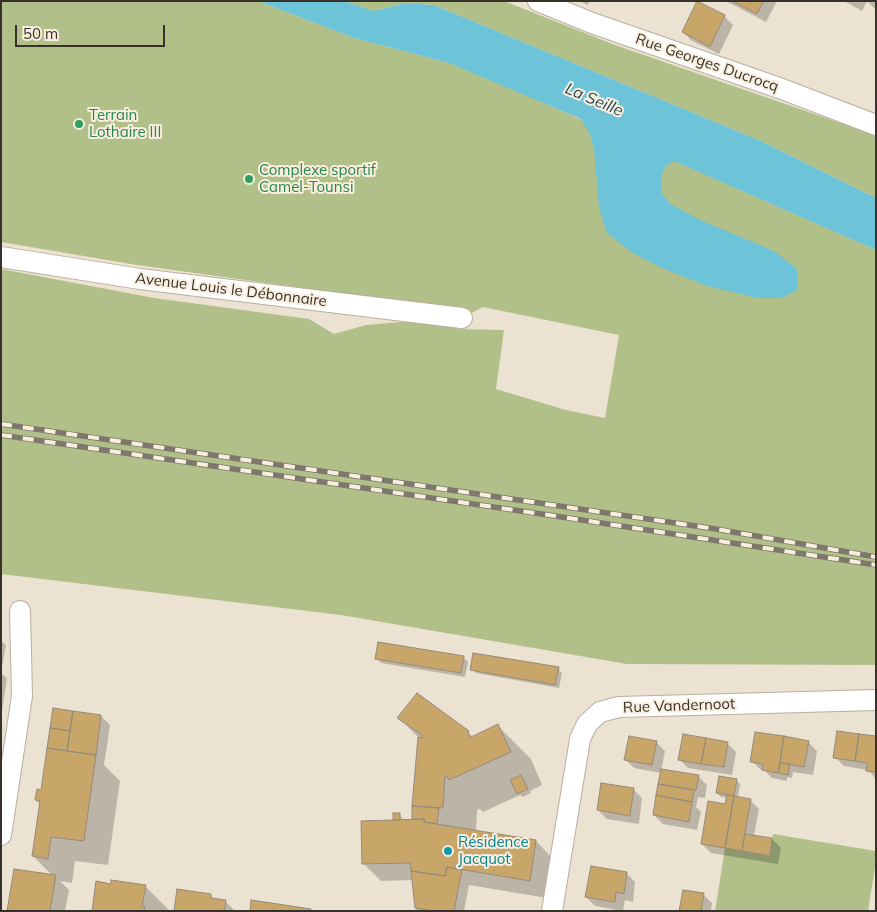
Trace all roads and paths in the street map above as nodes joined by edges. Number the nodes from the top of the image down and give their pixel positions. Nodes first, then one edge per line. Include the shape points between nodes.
1 (538, 1) edge
2 (876, 124) edge
3 (1, 257) edge
4 (462, 318) dead end
5 (20, 611) dead end
6 (876, 700) edge
7 (1, 835) edge
8 (552, 911) edge

1 - 2 street, Rue Georges Ducrocq
3 - 4 street, Avenue Louis le Débonnaire via 140,279
5 - 7 street via 22,696
6 - 8 street, Rue Vandernoot via 620,707 600,712 587,724 580,739

